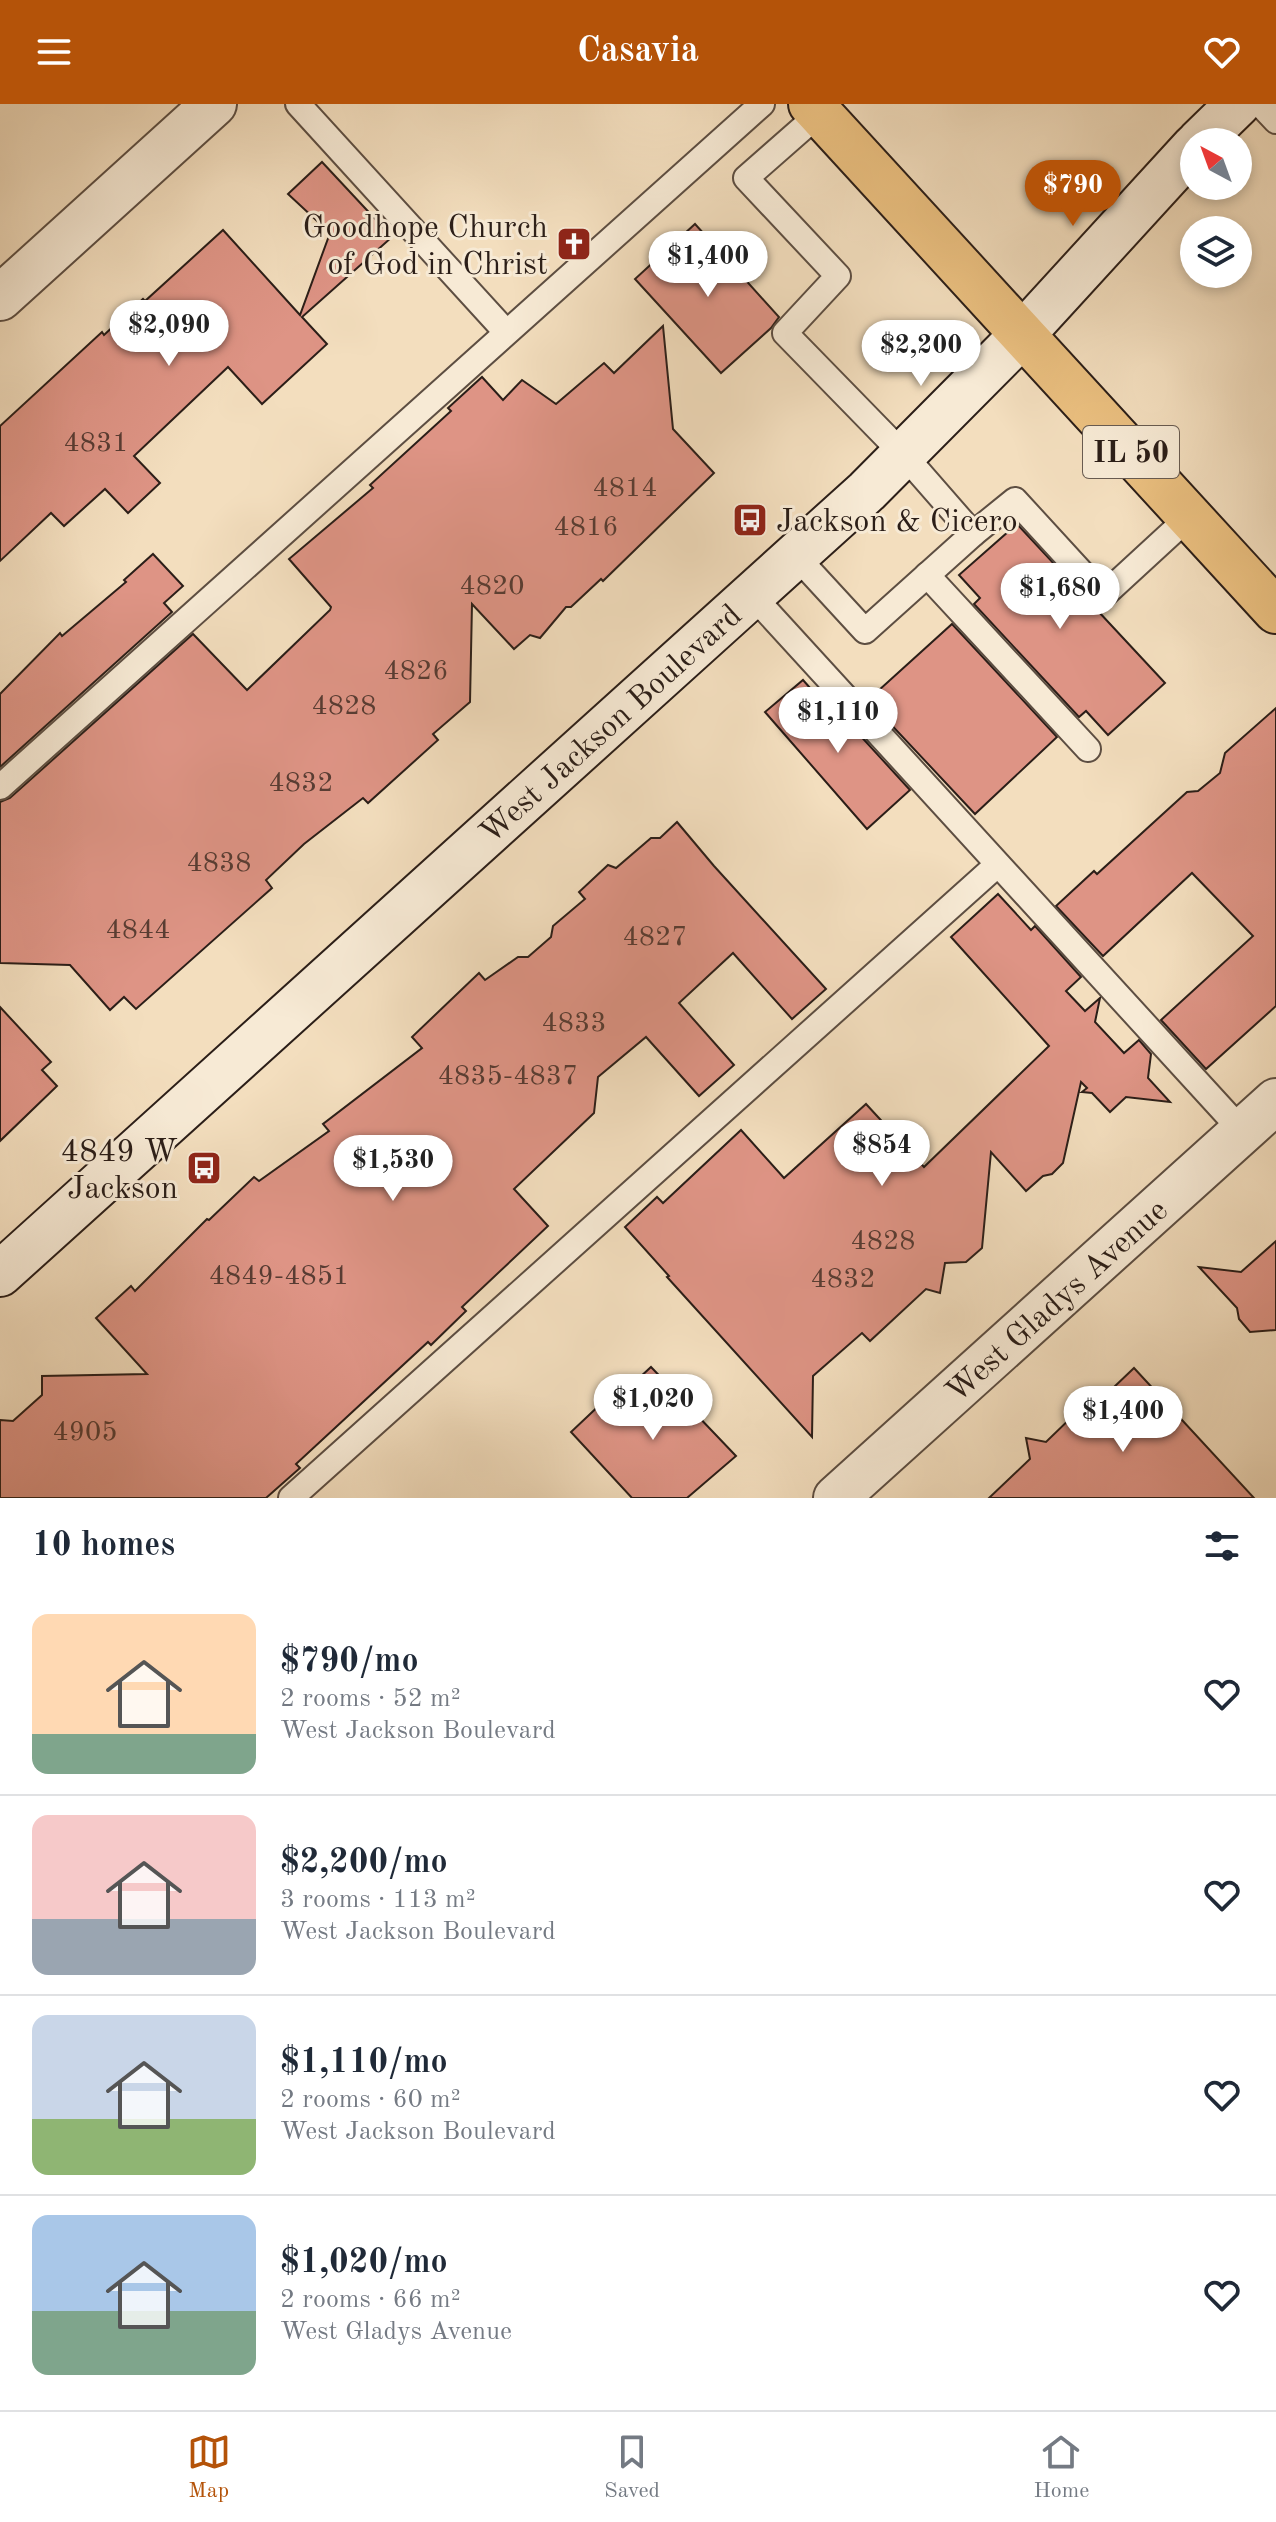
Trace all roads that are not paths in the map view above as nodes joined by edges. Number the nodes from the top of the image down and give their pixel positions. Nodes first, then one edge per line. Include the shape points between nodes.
1 (214, 104) edge
2 (298, 104) edge
3 (762, 104) edge
4 (1238, 104) edge
5 (1260, 104) edge
6 (816, 108) edge
7 (1276, 121) edge
8 (1213, 128) edge
9 (1180, 162) edge
10 (0, 298) edge
11 (506, 332) junction
12 (1022, 335) junction
13 (904, 455) junction
14 (1190, 516) junction
15 (973, 534) junction
16 (796, 556) junction
17 (927, 575) junction
18 (752, 595) junction
19 (1276, 611) edge
20 (1088, 749) dead end
21 (0, 787) edge
22 (997, 865) junction
23 (1264, 1121) edge
24 (0, 1274) edge
25 (291, 1498) edge
26 (836, 1498) edge

1 - 10 street
2 - 11 lane
3 - 11 lane
4 - 8 street
5 - 7 lane
6 - 12 main road, IL 50
6 - 13 lane via 746,178 838,276 785,333
9 - 12 street, West Jackson Boulevard
11 - 21 lane
12 - 13 street, West Jackson Boulevard
12 - 14 main road, IL 50
13 - 15 lane
13 - 16 street, West Jackson Boulevard
14 - 15 lane via 1103,596 1015,500
14 - 19 main road, IL 50
15 - 17 lane
16 - 17 lane via 865,631
16 - 18 street, West Jackson Boulevard
17 - 20 lane
18 - 22 lane
18 - 24 street, West Jackson Boulevard
22 - 23 lane
22 - 25 lane
23 - 26 street, West Gladys Avenue

